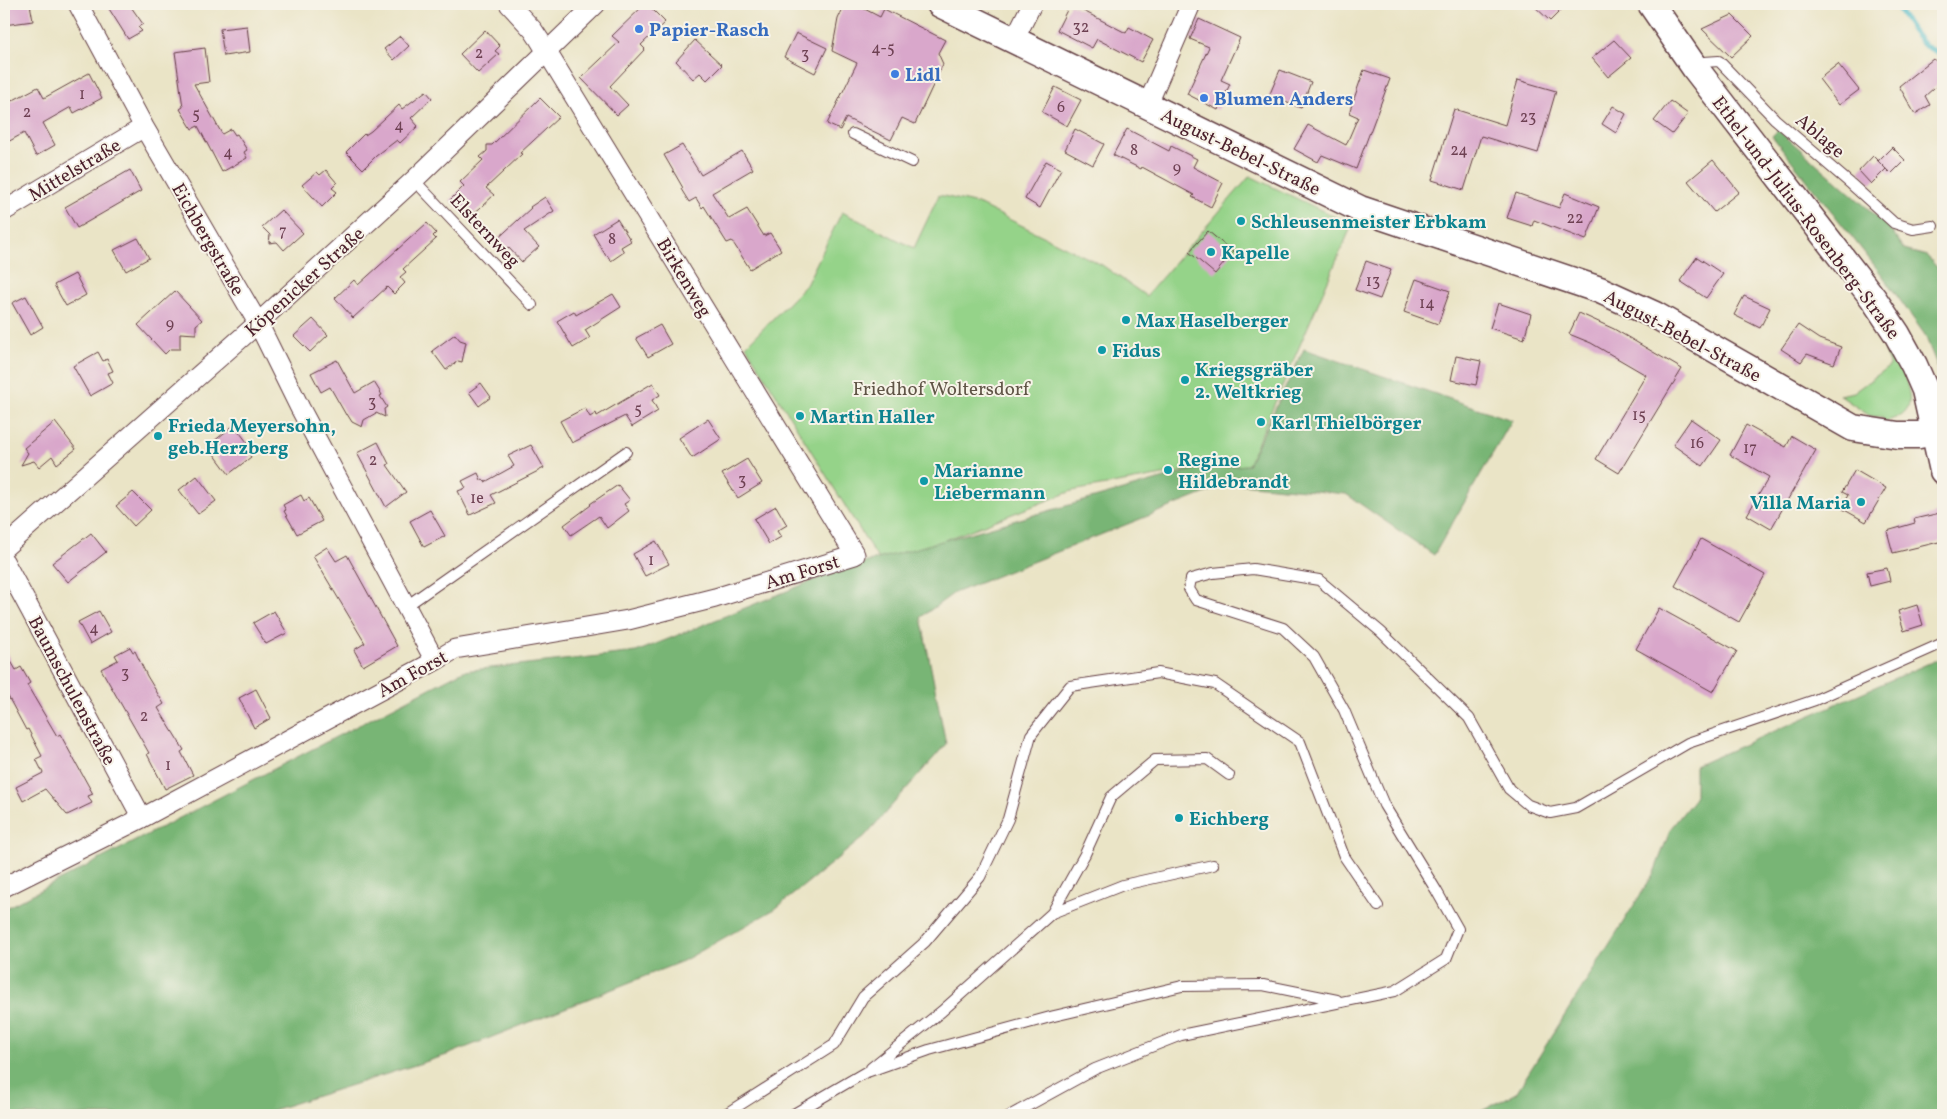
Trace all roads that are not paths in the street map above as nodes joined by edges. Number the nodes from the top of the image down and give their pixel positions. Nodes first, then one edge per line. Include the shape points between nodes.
1 (78, 4) edge
2 (509, 4) edge
3 (596, 4) edge
4 (940, 4) edge
5 (1032, 4) edge
6 (1191, 4) edge
7 (1651, 4) edge
8 (1014, 40) junction
9 (546, 51) junction
10 (1695, 68) junction
11 (1147, 106) junction
12 (144, 127) junction
13 (853, 134) dead end
14 (912, 162) dead end
15 (414, 180) junction
16 (4, 211) edge
17 (1933, 226) dead end
18 (532, 305) dead end
19 (258, 323) junction
20 (1933, 432) junction
21 (626, 452) dead end
22 (1943, 471) edge
23 (4, 548) edge
24 (855, 555) joint
25 (4, 561) edge
26 (405, 607) junction
27 (1943, 643) edge
28 (435, 661) junction
29 (1229, 775) dead end
30 (142, 818) junction
31 (1213, 865) dead end
32 (4, 887) edge
33 (1378, 906) dead end
34 (1052, 913) junction
35 (1342, 1002) junction
36 (864, 1073) junction
37 (724, 1115) edge
38 (792, 1115) edge
39 (1011, 1115) edge

1 - 12 street, Eichbergstraße
2 - 9 street, Birkenweg via 533,30
3 - 9 street, Köpenicker Straße
4 - 8 street, August-Bebel-Straße
5 - 8 street
6 - 11 street
7 - 10 street, Ethel-und-Julius-Rosenberg-Straße
8 - 11 street, August-Bebel-Straße
9 - 15 street, Köpenicker Straße
9 - 24 street, Birkenweg
10 - 17 lane, Ablage via 1704,62 1718,61 1775,119 1894,223 1913,229
10 - 20 street, Ethel-und-Julius-Rosenberg-Straße via 1873,298 1897,334 1925,390
11 - 20 street, August-Bebel-Straße via 1360,208 1600,290 1655,315 1853,428 1898,435
12 - 16 street, Mittelstraße
12 - 19 street, Eichbergstraße
13 - 14 lane
15 - 18 lane, Elsternweg
15 - 19 street, Köpenicker Straße
19 - 23 street, Köpenicker Straße
19 - 26 street, Eichbergstraße
20 - 22 street, Ethel-und-Julius-Rosenberg-Straße
21 - 26 lane
24 - 28 street, Am Forst via 628,620 456,649
25 - 30 street, Baumschulenstraße
26 - 28 street, Eichbergstraße
27 - 35 lane via 1815,700 1688,743 1576,808 1550,813 1528,805 1509,789 1469,718 1381,632 1319,580 1253,569 1191,579 1189,589 1196,600 1283,628 1314,657 1344,710 1384,805 1458,929 1446,959 1395,991
28 - 30 street, Am Forst
29 - 34 lane via 1208,759 1155,760 1111,797 1085,854
30 - 32 street, Am Forst
31 - 34 lane via 1123,885
33 - 37 lane via 1344,856 1300,742 1215,684 1158,673 1070,686 1032,735 1008,819 980,876 925,942 863,998 834,1045
34 - 36 lane via 942,1011
35 - 36 lane via 1263,986 1182,986 929,1050
35 - 39 lane via 1181,1035 1095,1069
36 - 38 lane

